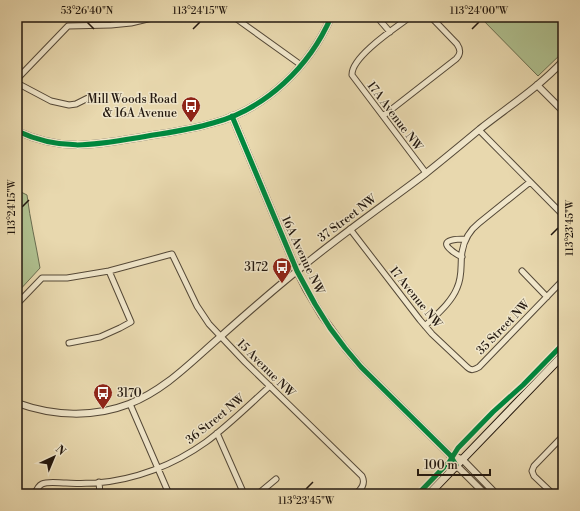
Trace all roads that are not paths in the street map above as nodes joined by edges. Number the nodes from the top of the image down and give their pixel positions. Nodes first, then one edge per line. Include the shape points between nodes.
1 (156, 17) edge
2 (234, 17) edge
3 (331, 17) edge
4 (377, 17) edge
5 (410, 17) edge
6 (431, 17) edge
7 (390, 32) junction
8 (563, 61) edge
9 (301, 65) junction
10 (17, 79) edge
11 (17, 83) edge
12 (537, 85) junction
13 (88, 98) dead end
14 (563, 111) edge
15 (232, 116) junction
16 (382, 116) junction
17 (479, 130) junction
18 (17, 131) edge
19 (426, 173) junction
20 (530, 182) junction
21 (563, 215) edge
22 (350, 229) junction
23 (466, 239) junction
24 (462, 257) junction
25 (109, 271) junction
26 (297, 271) junction
27 (522, 271) dead end
28 (563, 280) edge
29 (547, 297) junction
30 (17, 304) edge
31 (425, 326) junction
32 (220, 336) junction
33 (69, 343) dead end
34 (563, 355) edge
35 (474, 370) joint
36 (270, 386) junction
37 (17, 403) edge
38 (130, 404) junction
39 (216, 434) junction
40 (563, 436) edge
41 (450, 454) junction
42 (462, 459) junction
43 (456, 465) junction
44 (158, 468) junction
45 (276, 479) dead end
46 (99, 482) junction
47 (34, 494) edge
48 (100, 494) edge
49 (170, 494) edge
50 (244, 494) edge
51 (258, 494) edge
52 (356, 494) edge
53 (429, 494) edge
54 (485, 494) edge
55 (496, 494) edge
56 (553, 494) edge

1 - 10 street via 131,24 68,26
2 - 9 street
3 - 9 street via 312,52
4 - 7 street
5 - 7 street
6 - 16 street via 458,44 460,54
7 - 16 street, 17A Avenue NW via 367,51 352,70 353,78
8 - 12 street, 37 Street NW
9 - 15 street via 270,95
11 - 13 street via 51,101 69,105
12 - 14 street
12 - 17 street, 37 Street NW
15 - 18 street via 190,129 92,145 72,146 54,143
15 - 26 street, 16A Avenue NW
16 - 19 street, 17A Avenue NW
17 - 19 street, 37 Street NW
17 - 20 street
19 - 22 street, 37 Street NW
20 - 21 street
20 - 23 street via 473,228
22 - 26 street, 37 Street NW
22 - 31 street, 17 Avenue NW
23 - 24 street
23 - 24 street via 452,239 447,243 449,250
24 - 31 street via 457,289
25 - 30 street via 67,278 42,278
25 - 32 street, 15 Avenue NW via 172,254 200,312
25 - 33 street via 131,322 100,337
26 - 32 street, 37 Street NW
26 - 41 street, 16A Avenue NW via 322,316 345,348 361,367
27 - 29 street, 35 Street NW
28 - 29 street, 35 Street NW
29 - 35 street, 35 Street NW
31 - 35 street, 17 Avenue NW via 469,369
32 - 36 street, 15 Avenue NW
32 - 38 street, 37 Street NW via 166,384
34 - 42 main road
36 - 39 street, 36 Street NW
36 - 52 street, 15 Avenue NW via 359,474 364,481 363,487
37 - 38 street, 37 Street NW via 49,412 79,414
38 - 44 street
39 - 44 street, 36 Street NW via 192,451
39 - 50 street
40 - 56 street via 532,468 534,476
41 - 42 street, 16A Avenue NW
41 - 43 street, 16A Avenue NW
42 - 43 main road
42 - 55 street, 16A Avenue NW
43 - 53 main road
43 - 54 street, 16A Avenue NW
44 - 46 street, 36 Street NW via 127,478
44 - 49 street
45 - 51 street
46 - 47 street, 36 Street NW via 41,484
46 - 48 street

